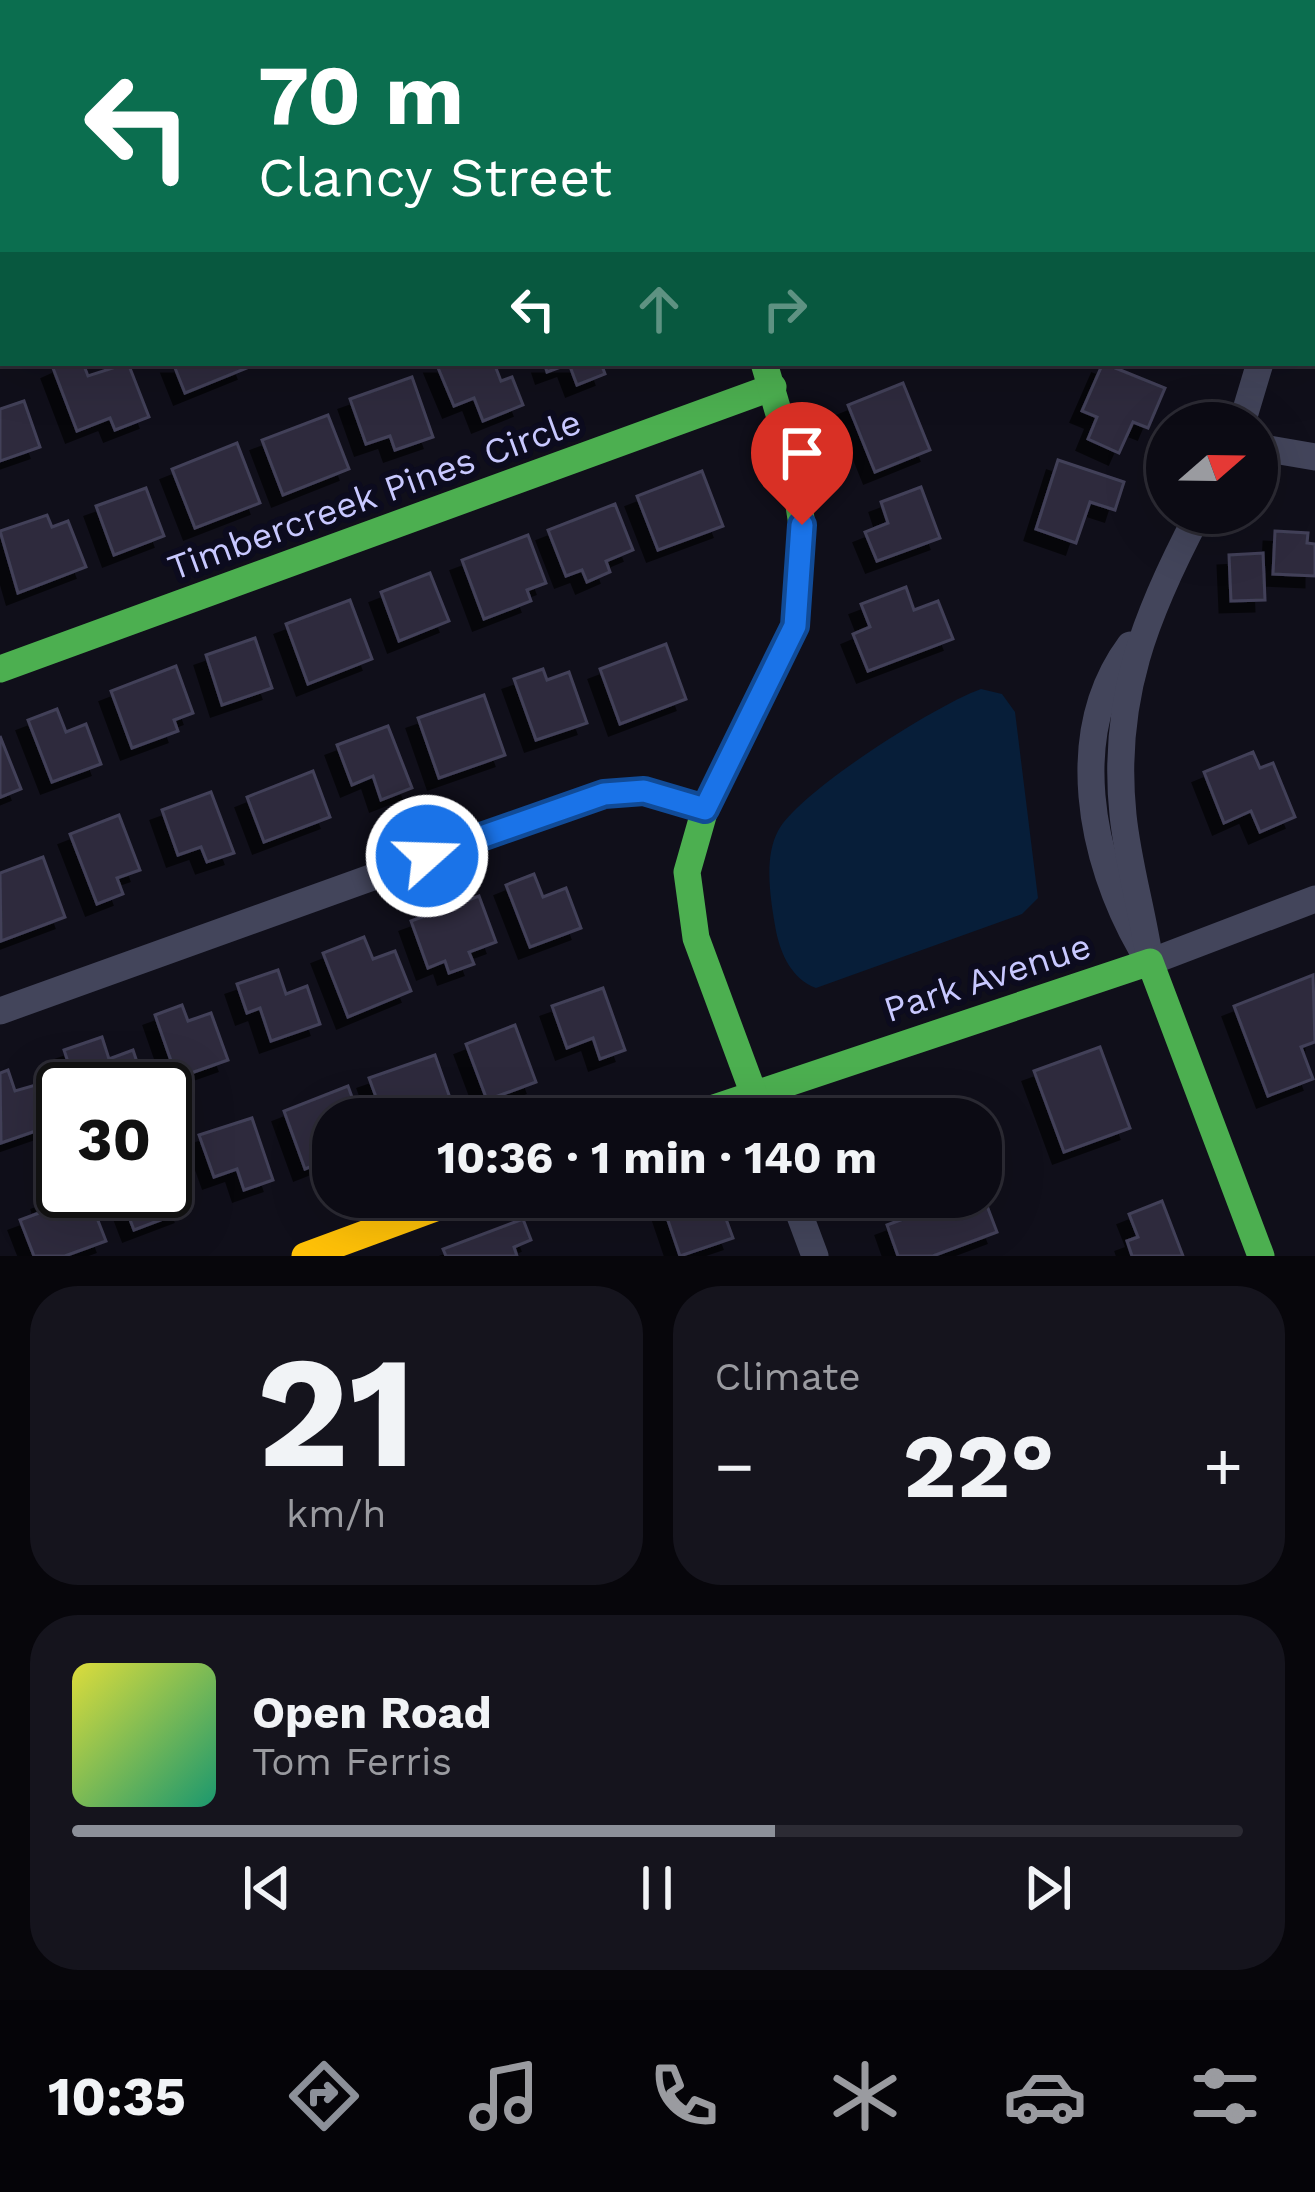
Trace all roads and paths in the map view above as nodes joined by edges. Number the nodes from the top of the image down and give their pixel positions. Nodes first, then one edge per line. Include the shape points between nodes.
1 (1259, 366) edge
2 (768, 375) edge
3 (1248, 402) edge
4 (1278, 451) edge
5 (1315, 457) edge
6 (1189, 534) edge
7 (0, 669) edge
8 (705, 809) junction
9 (1315, 899) edge
10 (1150, 962) junction
11 (0, 1011) edge
12 (755, 1098) edge
13 (780, 1098) edge
14 (425, 1218) edge
15 (801, 1218) edge
16 (375, 1244) edge
17 (305, 1256) edge
18 (815, 1256) edge
19 (1261, 1256) edge

1 - 3 street
2 - 7 street, Timbercreek Pines Circle
2 - 8 street via 802,525 795,626
4 - 5 street
6 - 10 street via 1145,624 1123,705 1123,815
8 - 11 street via 644,791 604,794
8 - 12 street via 687,872 695,938
9 - 10 street, Park Avenue
10 - 13 street, Park Avenue
10 - 19 street
14 - 16 street
15 - 18 street
16 - 17 street

